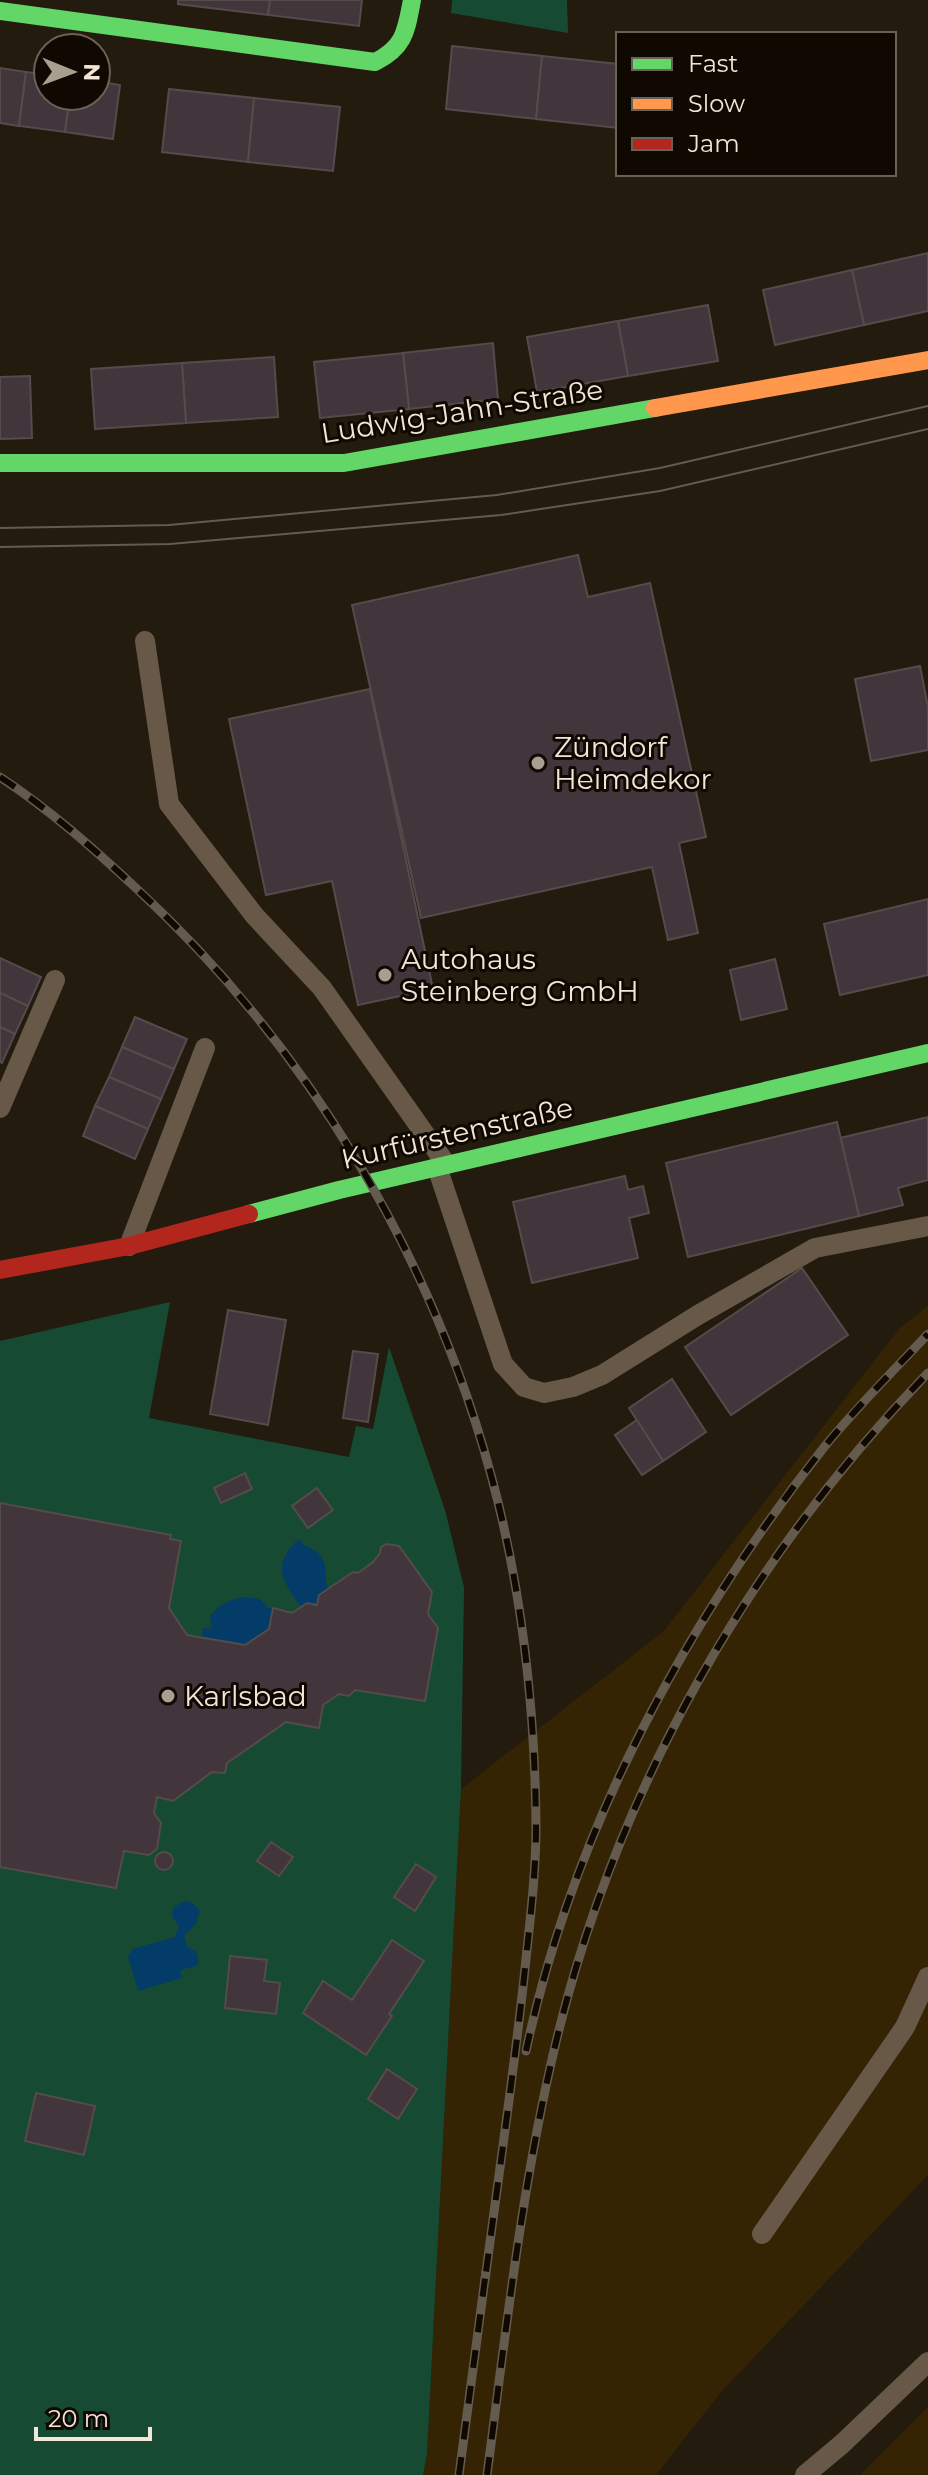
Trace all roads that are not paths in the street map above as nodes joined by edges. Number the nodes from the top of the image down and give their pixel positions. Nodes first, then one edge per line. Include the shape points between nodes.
1 (412, 0) edge
2 (0, 11) edge
3 (928, 360) edge
4 (0, 463) edge
5 (145, 641) dead end
6 (55, 980) dead end
7 (205, 1048) dead end
8 (928, 1053) edge
9 (0, 1108) edge
10 (442, 1166) junction
11 (928, 1226) edge
12 (129, 1246) junction
13 (0, 1270) edge
14 (928, 1977) edge
15 (762, 2234) dead end
16 (928, 2362) edge
17 (805, 2475) edge

1 - 2 street via 403,43 375,62
3 - 4 street, Ludwig-Jahn-Straße via 344,463
5 - 10 lane via 169,804 254,915 322,988
6 - 9 lane
7 - 12 lane
8 - 10 street, Kurfürstenstraße
10 - 11 lane via 503,1364 524,1387 544,1393 602,1375 815,1248
10 - 12 street, Kurfürstenstraße
12 - 13 street, Kurfürstenstraße
14 - 15 lane via 905,2027
16 - 17 lane

